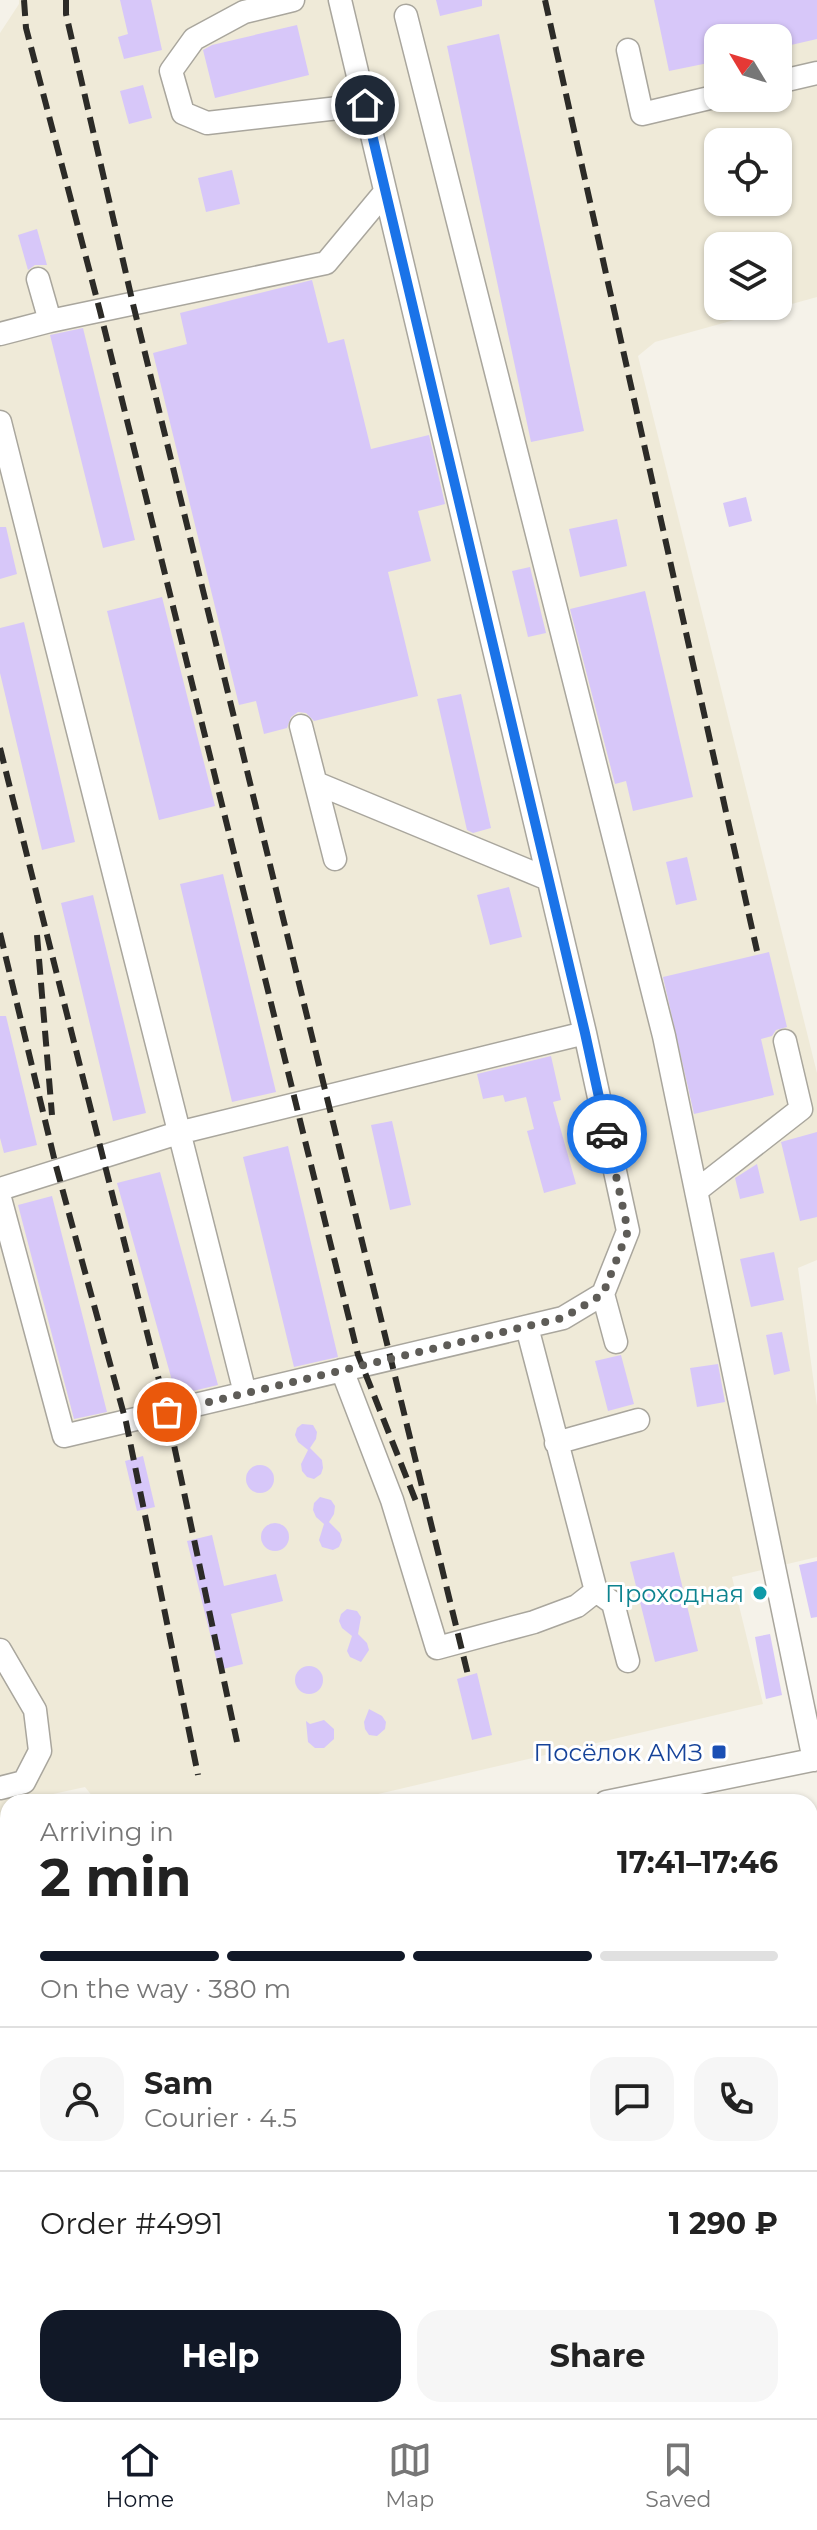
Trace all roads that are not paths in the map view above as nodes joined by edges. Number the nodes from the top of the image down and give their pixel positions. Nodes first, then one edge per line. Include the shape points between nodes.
1 (293, 0) edge
2 (340, 0) edge
3 (243, 6) edge
4 (406, 16) dead end
5 (628, 50) dead end
6 (817, 73) edge
7 (792, 79) edge
8 (704, 99) edge
9 (365, 105) junction
10 (385, 192) junction
11 (38, 279) dead end
12 (50, 321) junction
13 (0, 334) edge
14 (0, 422) edge
15 (301, 726) dead end
16 (316, 783) junction
17 (335, 859) dead end
18 (548, 879) junction
19 (585, 1033) junction
20 (785, 1041) dead end
21 (178, 1133) junction
22 (0, 1189) edge
23 (696, 1191) junction
24 (0, 1198) edge
25 (603, 1294) junction
26 (527, 1327) junction
27 (616, 1342) dead end
28 (342, 1370) junction
29 (245, 1393) junction
30 (638, 1420) dead end
31 (556, 1443) junction
32 (596, 1591) junction
33 (0, 1650) edge
34 (628, 1661) dead end
35 (816, 1760) edge
36 (0, 1788) edge
37 (646, 1794) edge

1 - 3 street
2 - 9 street
3 - 9 street via 194,39 171,71 183,113 207,123
4 - 23 street via 664,1036
5 - 8 street via 642,114
6 - 7 street
9 - 10 street
10 - 12 street via 326,263
10 - 18 street
11 - 12 street
12 - 13 street
14 - 21 street
15 - 16 street
16 - 17 street
16 - 18 street
18 - 19 street
19 - 21 street
19 - 25 street via 628,1231
20 - 23 street via 801,1109
21 - 22 street
21 - 29 street
23 - 35 street
24 - 29 street via 64,1436
25 - 26 street via 563,1318
25 - 27 street
26 - 28 street
26 - 31 street
28 - 29 street
28 - 32 street via 392,1500 437,1648 534,1622 577,1606
30 - 31 street
31 - 32 street
32 - 34 street via 613,1603
33 - 36 street via 35,1710 40,1751 24,1782
35 - 37 street

